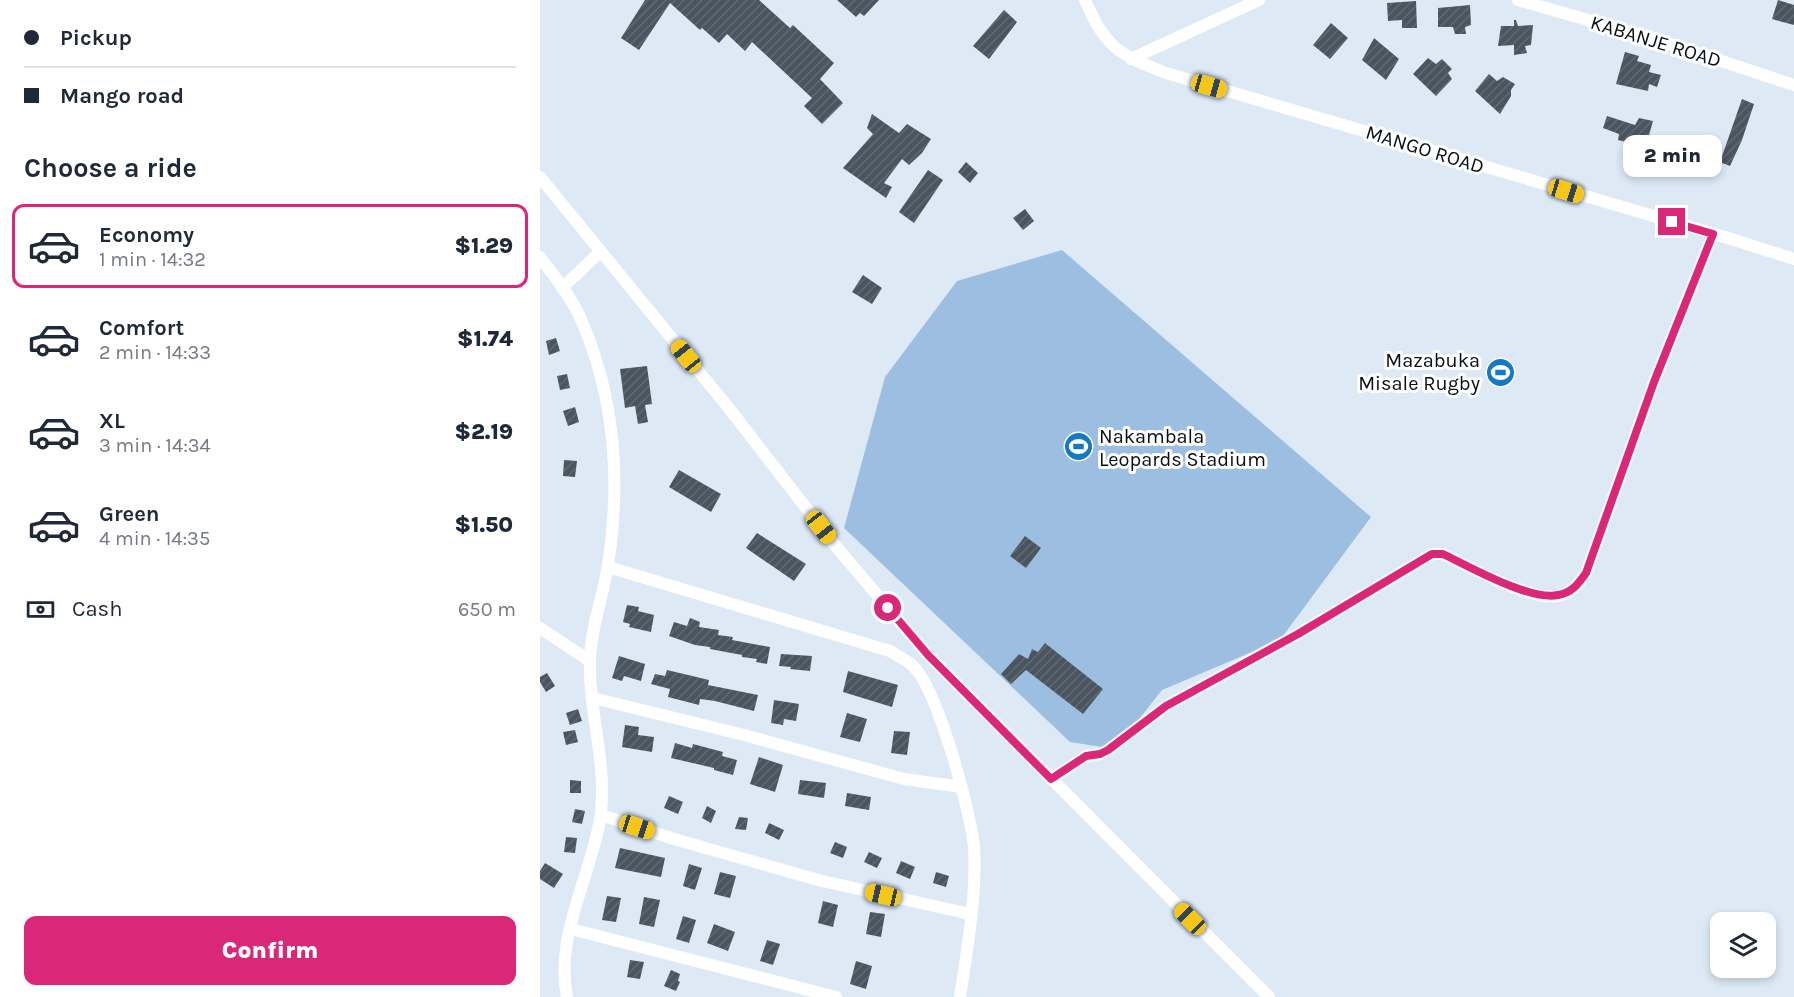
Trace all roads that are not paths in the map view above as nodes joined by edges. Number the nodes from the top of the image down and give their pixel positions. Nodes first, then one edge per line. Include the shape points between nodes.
1 (1085, 0) edge
2 (1259, 0) edge
3 (1518, 0) edge
4 (1131, 59) junction
5 (1794, 85) edge
6 (540, 177) edge
7 (1713, 234) junction
8 (601, 251) junction
9 (540, 257) edge
10 (1794, 259) edge
11 (562, 288) junction
12 (608, 567) junction
13 (540, 628) edge
14 (928, 655) junction
15 (590, 661) junction
16 (913, 666) junction
17 (593, 698) junction
18 (1051, 779) junction
19 (961, 788) junction
20 (601, 815) junction
21 (970, 914) junction
22 (571, 929) junction
23 (567, 997) edge
24 (836, 997) edge
25 (960, 997) edge
26 (1269, 997) edge

1 - 4 street, MANGO ROAD via 1097,27
2 - 4 street
3 - 5 street, KABANJE ROAD
4 - 7 street, MANGO ROAD via 1166,73
6 - 8 street
7 - 10 street, MANGO ROAD
7 - 18 street via 1654,382 1586,573 1578,585 1557,596 1531,594 1443,554 1432,554 1166,706 1108,750 1086,756
8 - 11 street
8 - 14 street via 834,544
9 - 11 street
11 - 12 street via 579,315 601,373 614,440 615,504
12 - 15 street
12 - 16 street via 890,651
13 - 15 street
14 - 16 street
14 - 18 street
15 - 17 street
16 - 19 street via 928,685
17 - 19 street via 904,779
17 - 20 street via 604,792
18 - 26 street
19 - 21 street via 974,846
20 - 21 street via 818,880
20 - 22 street
21 - 25 street
22 - 23 street via 563,981
22 - 24 street

